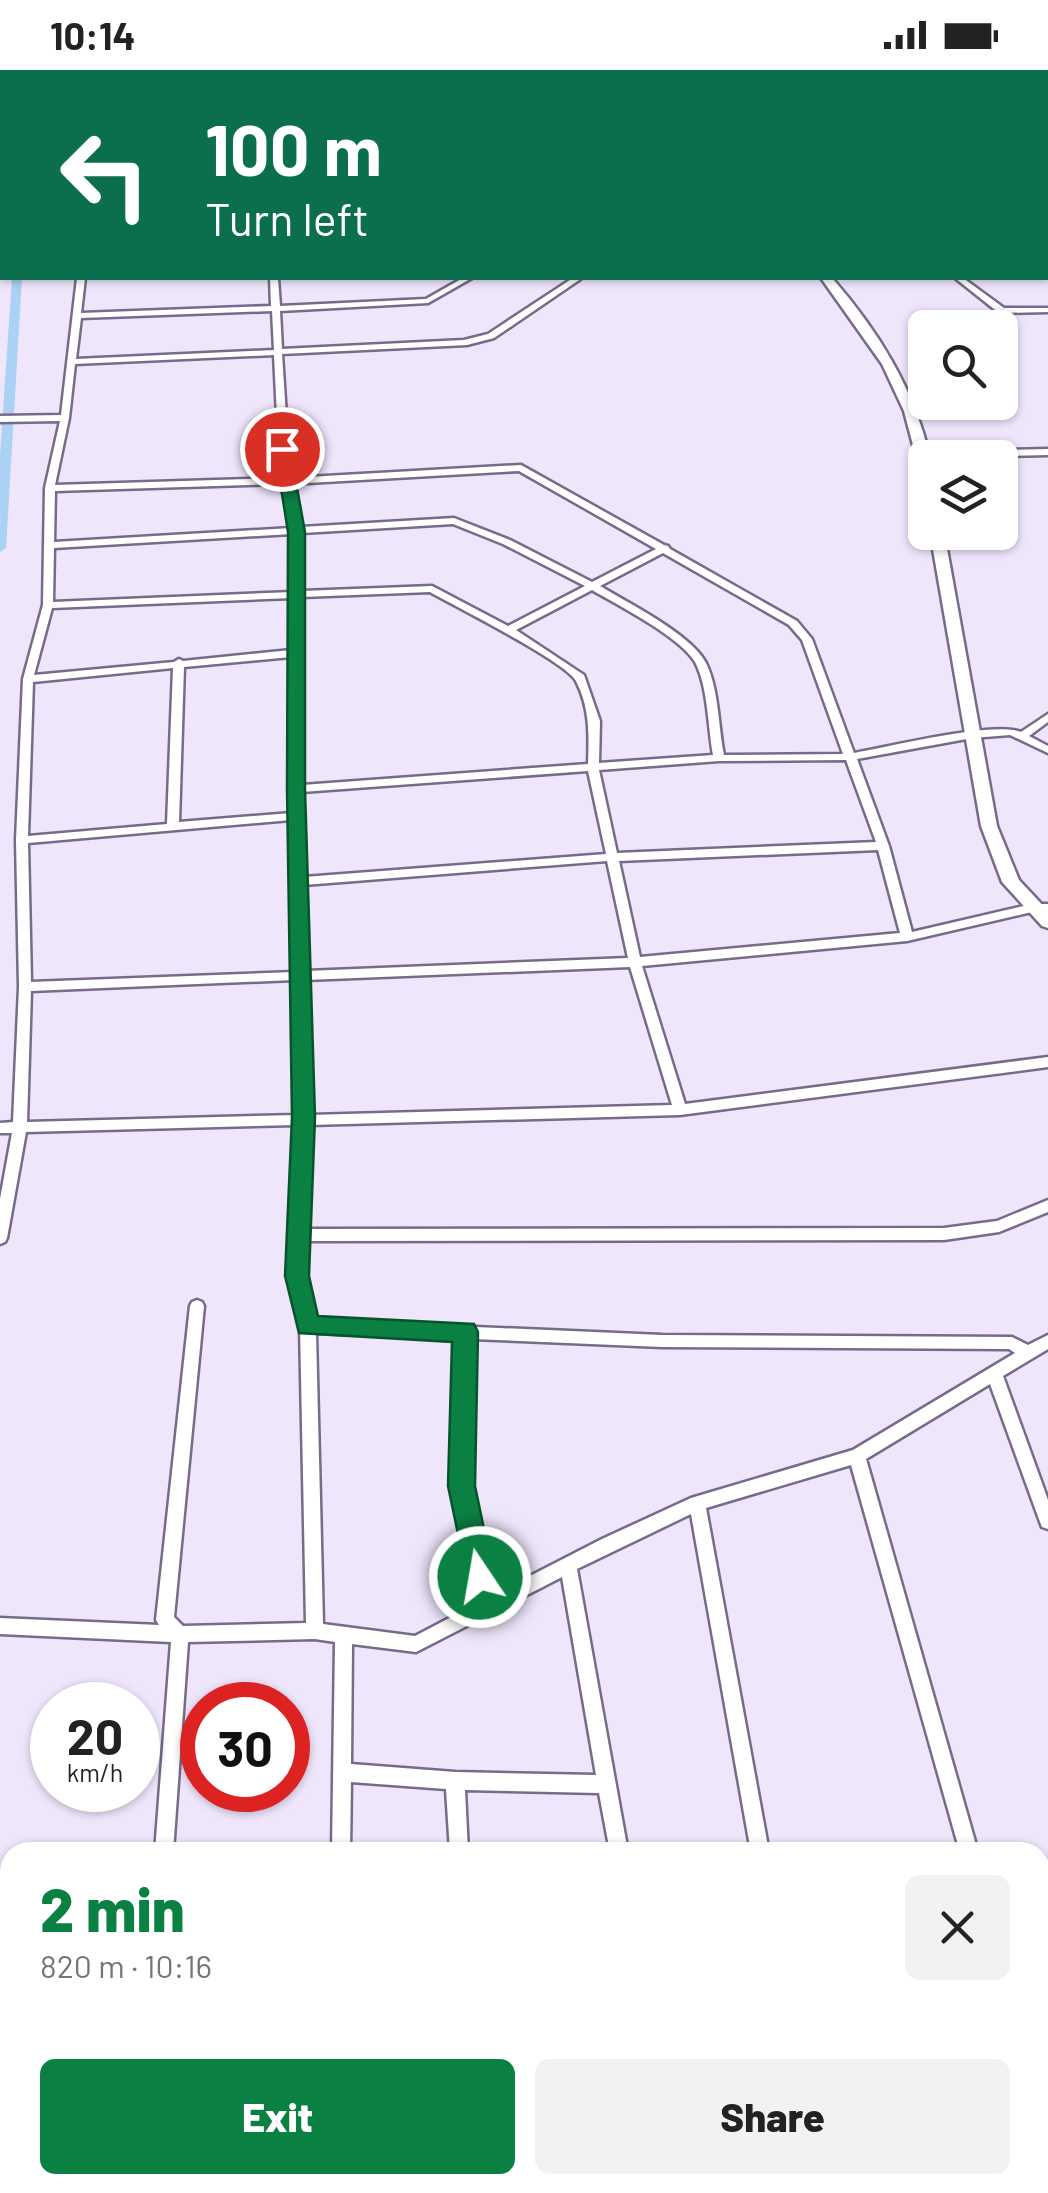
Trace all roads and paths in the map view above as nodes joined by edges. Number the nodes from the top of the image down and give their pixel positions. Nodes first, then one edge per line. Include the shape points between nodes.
1 (81, 280) edge
2 (274, 280) edge
3 (465, 280) edge
4 (575, 280) edge
5 (828, 280) edge
6 (961, 280) edge
7 (276, 308) junction
8 (1048, 310) edge
9 (77, 316) junction
10 (275, 352) junction
11 (70, 362) junction
12 (64, 418) junction
13 (0, 419) edge
14 (917, 440) edge
15 (1048, 452) edge
16 (1018, 454) edge
17 (285, 482) junction
18 (50, 488) junction
19 (296, 532) junction
20 (52, 544) junction
21 (665, 548) junction
22 (940, 550) edge
23 (592, 588) junction
24 (296, 592) junction
25 (48, 605) junction
26 (508, 630) junction
27 (296, 653) junction
28 (178, 662) junction
29 (28, 679) junction
30 (1048, 717) edge
31 (972, 735) junction
32 (1021, 736) junction
33 (1048, 750) edge
34 (851, 757) junction
35 (719, 758) junction
36 (592, 768) junction
37 (296, 789) junction
38 (296, 816) junction
39 (173, 827) junction
40 (22, 840) junction
41 (883, 846) junction
42 (614, 857) junction
43 (298, 881) junction
44 (1040, 908) edge
45 (1048, 922) edge
46 (907, 938) junction
47 (634, 962) junction
48 (300, 976) junction
49 (25, 987) junction
50 (1048, 1062) edge
51 (680, 1110) junction
52 (303, 1117) junction
53 (20, 1127) junction
54 (0, 1128) edge
55 (1048, 1206) edge
56 (299, 1235) junction
57 (0, 1238) edge
58 (197, 1306) dead end
59 (308, 1326) junction
60 (465, 1332) junction
61 (1048, 1340) edge
62 (1027, 1353) junction
63 (994, 1373) junction
64 (856, 1456) junction
65 (697, 1502) junction
66 (1048, 1522) edge
67 (568, 1565) junction
68 (487, 1608) junction
69 (0, 1626) edge
70 (316, 1631) junction
71 (180, 1634) junction
72 (344, 1635) junction
73 (342, 1772) junction
74 (456, 1781) junction
75 (606, 1784) junction
76 (165, 1842) edge
77 (341, 1842) edge
78 (459, 1842) edge
79 (617, 1842) edge
80 (758, 1842) edge
81 (966, 1842) edge

1 - 9 street
2 - 7 street
3 - 7 street via 428,301
4 - 10 street via 478,340
5 - 14 main road via 871,330 894,371
6 - 8 street via 1002,312
7 - 9 street
7 - 10 street
9 - 11 street
10 - 11 street
10 - 17 street
11 - 12 street
12 - 13 street
12 - 18 street
15 - 16 street
17 - 18 street
17 - 19 street
17 - 21 street via 521,468
18 - 20 street
19 - 20 street
19 - 23 street via 454,521 479,527
19 - 24 street
20 - 25 street
21 - 23 street
21 - 34 street via 793,623 808,639
22 - 31 main road
23 - 26 street
23 - 35 street via 688,646 700,662
24 - 25 street
24 - 26 street via 432,589
24 - 27 street
25 - 29 street
26 - 36 street via 579,676 595,722
27 - 28 street
27 - 37 street
28 - 29 street
28 - 39 street
29 - 40 street
30 - 32 street
31 - 32 street
31 - 34 street
31 - 44 main road via 998,854 1011,882
32 - 33 street
34 - 35 street
34 - 41 street
35 - 36 street
36 - 37 street
36 - 42 street
37 - 38 street
38 - 39 street
38 - 43 street
39 - 40 street
40 - 49 street
41 - 42 street
41 - 46 street
42 - 43 street
42 - 47 street
43 - 48 street
44 - 45 main road
44 - 46 street
46 - 47 street
47 - 48 street
47 - 51 street
48 - 49 street
48 - 52 street
49 - 53 street
50 - 51 street
51 - 52 street
52 - 53 street
52 - 56 street
53 - 54 street
53 - 57 street
55 - 56 street via 999,1226 944,1234
56 - 59 street via 297,1276
58 - 71 street via 165,1595 165,1620
59 - 60 street
59 - 70 street
60 - 62 street via 662,1341 1012,1343
60 - 68 street via 462,1486
61 - 62 street
62 - 63 street
63 - 64 street
63 - 66 street
64 - 65 street
64 - 81 street
65 - 67 street
65 - 80 street
67 - 68 street
67 - 75 street
68 - 72 street via 416,1644
69 - 71 street
70 - 71 street
70 - 72 street
71 - 76 street
72 - 73 street
73 - 74 street
73 - 77 street
74 - 75 street
74 - 78 street
75 - 79 street

